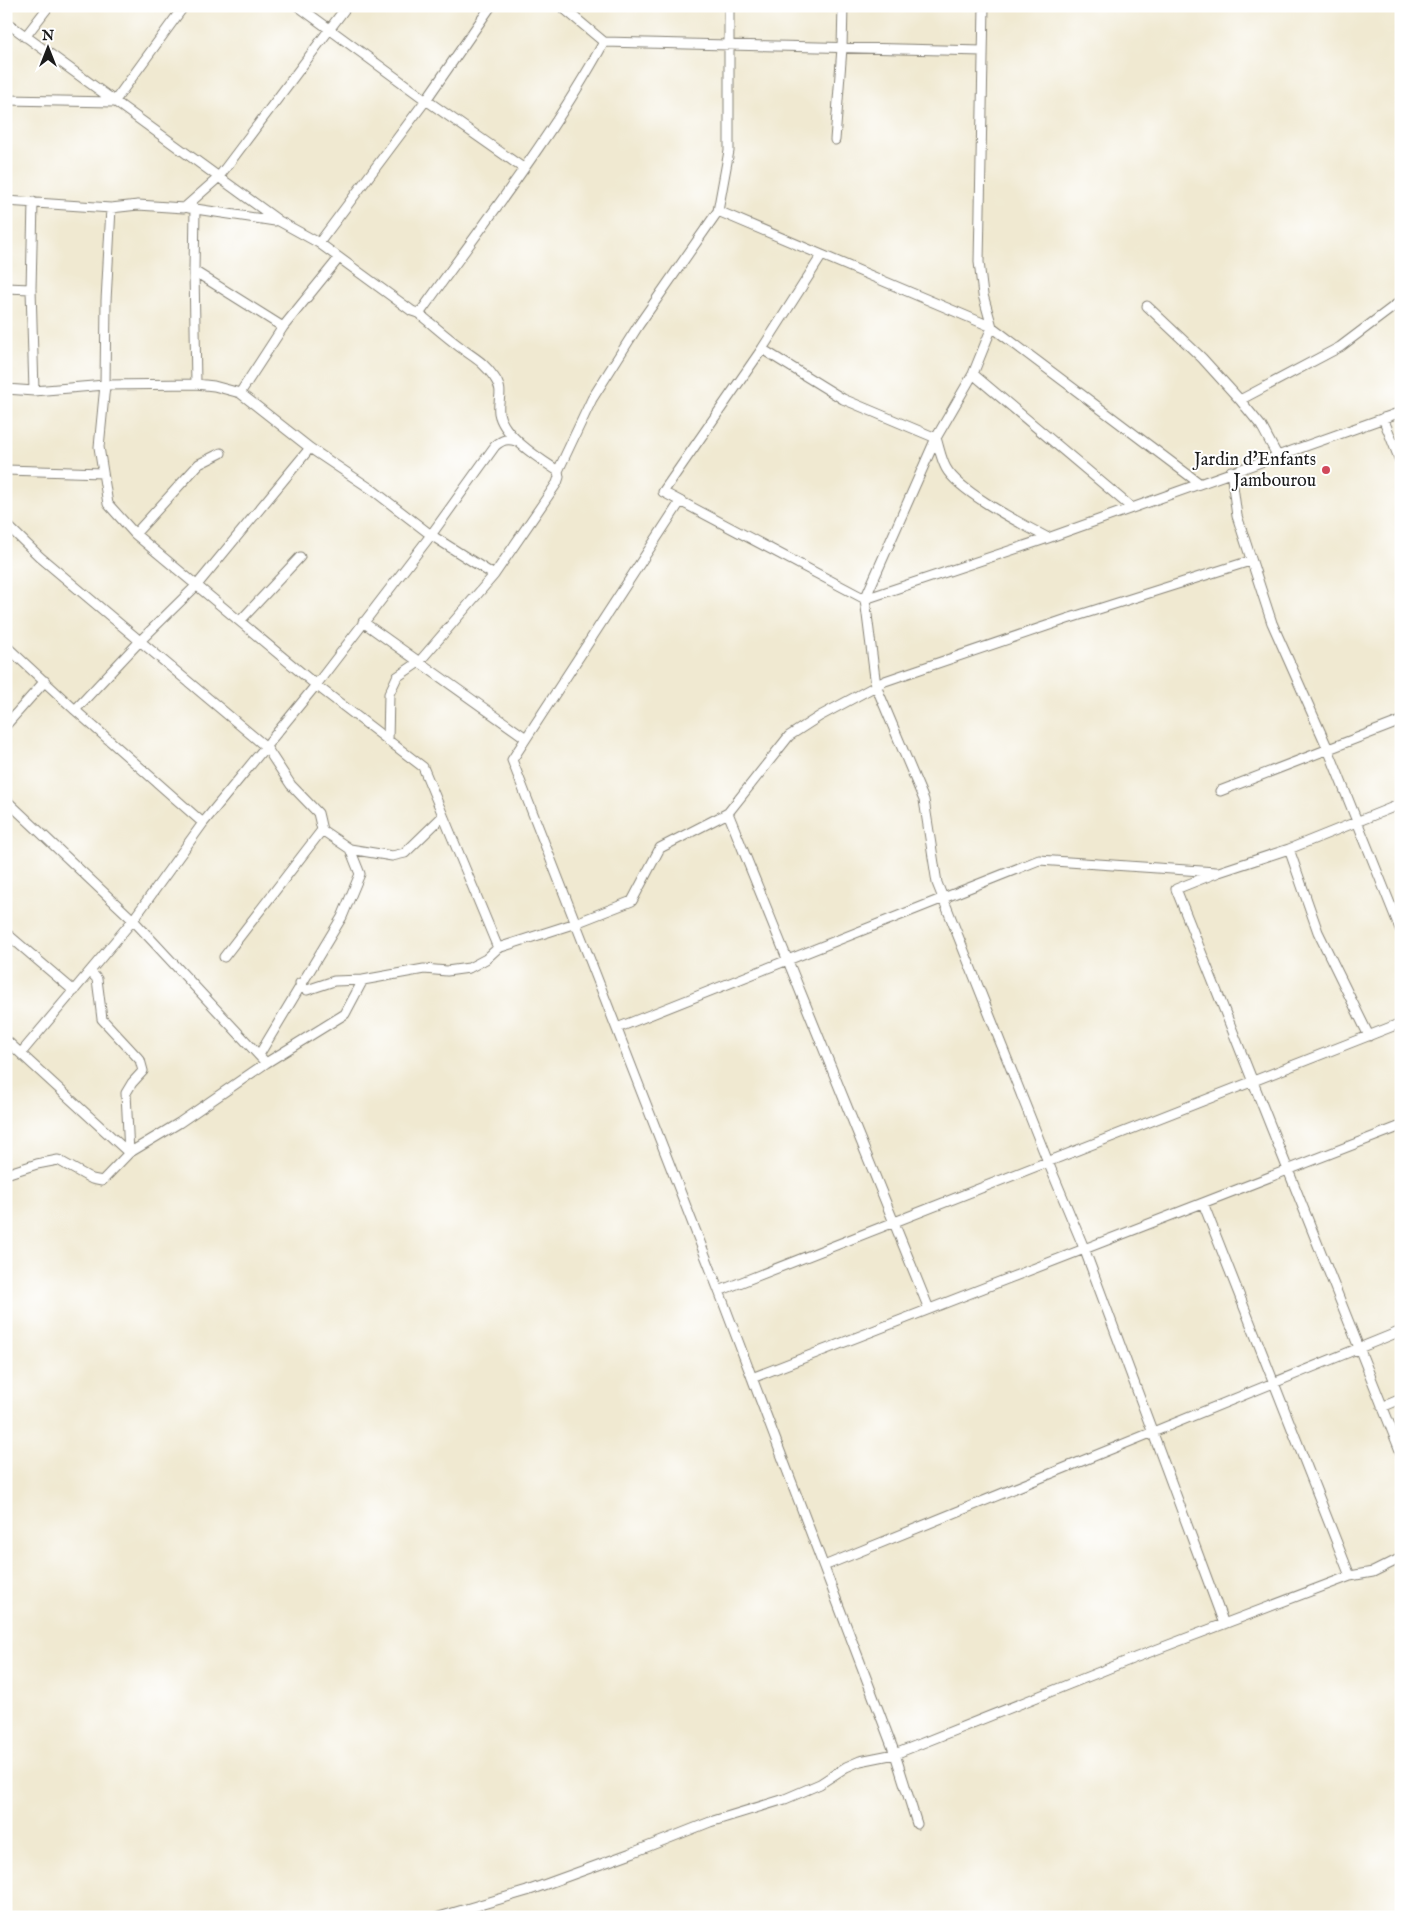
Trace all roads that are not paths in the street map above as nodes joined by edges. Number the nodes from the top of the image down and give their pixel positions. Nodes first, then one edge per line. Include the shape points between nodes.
1 (49, 6) edge
2 (184, 6) edge
3 (298, 6) edge
4 (347, 6) edge
5 (491, 6) edge
6 (561, 6) edge
7 (729, 6) edge
8 (843, 6) edge
9 (984, 6) edge
10 (6, 22) edge
11 (330, 30) junction
12 (25, 37) junction
13 (604, 42) junction
14 (729, 45) junction
15 (842, 48) junction
16 (983, 51) junction
17 (6, 100) edge
18 (426, 100) junction
19 (114, 102) junction
20 (835, 140) dead end
21 (523, 168) junction
22 (218, 178) junction
23 (6, 201) edge
24 (33, 202) junction
25 (110, 208) junction
26 (184, 208) junction
27 (195, 208) junction
28 (718, 211) junction
29 (279, 221) junction
30 (320, 243) junction
31 (822, 255) junction
32 (339, 258) junction
33 (194, 271) junction
34 (6, 288) edge
35 (31, 289) junction
36 (1401, 301) edge
37 (1147, 306) dead end
38 (418, 313) junction
39 (284, 327) junction
40 (992, 327) junction
41 (762, 349) junction
42 (973, 374) junction
43 (196, 384) junction
44 (105, 386) junction
45 (6, 389) edge
46 (34, 391) junction
47 (240, 393) junction
48 (1240, 400) junction
49 (1401, 412) edge
50 (1383, 418) junction
51 (936, 438) junction
52 (516, 441) junction
53 (310, 448) junction
54 (221, 453) dead end
55 (1277, 455) junction
56 (1401, 463) edge
57 (6, 470) edge
58 (1231, 471) junction
59 (558, 472) junction
60 (103, 473) junction
61 (1199, 483) junction
62 (680, 502) junction
63 (1132, 508) junction
64 (6, 524) edge
65 (135, 534) junction
66 (430, 535) junction
67 (1048, 538) junction
68 (300, 557) dead end
69 (1250, 561) junction
70 (494, 575) junction
71 (197, 585) junction
72 (865, 599) junction
73 (240, 621) junction
74 (363, 622) junction
75 (141, 640) junction
76 (6, 646) edge
77 (419, 662) junction
78 (45, 681) junction
79 (316, 685) junction
80 (876, 686) junction
81 (75, 710) junction
82 (1401, 721) edge
83 (6, 725) edge
84 (526, 738) junction
85 (388, 740) junction
86 (266, 747) junction
87 (1328, 749) junction
88 (1220, 790) dead end
89 (6, 800) edge
90 (1401, 804) edge
91 (728, 813) junction
92 (442, 817) junction
93 (1358, 821) junction
94 (203, 823) junction
95 (322, 830) junction
96 (350, 849) junction
97 (1289, 849) junction
98 (1219, 872) junction
99 (943, 898) junction
100 (133, 920) junction
101 (576, 923) junction
102 (1401, 931) edge
103 (6, 933) edge
104 (498, 948) junction
105 (224, 957) dead end
106 (788, 960) junction
107 (90, 971) junction
108 (363, 980) junction
109 (300, 983) junction
110 (74, 991) junction
111 (1401, 1023) edge
112 (617, 1028) junction
113 (1369, 1036) junction
114 (6, 1040) edge
115 (21, 1054) junction
116 (259, 1055) junction
117 (266, 1063) junction
118 (1252, 1081) junction
119 (1401, 1126) edge
120 (129, 1153) junction
121 (1048, 1162) junction
122 (1288, 1170) junction
123 (6, 1174) edge
124 (1203, 1203) junction
125 (894, 1222) junction
126 (1084, 1248) junction
127 (719, 1291) junction
128 (929, 1309) junction
129 (1401, 1331) edge
130 (1359, 1348) junction
131 (752, 1378) junction
132 (1274, 1383) junction
133 (1401, 1399) edge
134 (1382, 1406) junction
135 (1153, 1432) junction
136 (1401, 1454) edge
137 (1401, 1558) edge
138 (824, 1566) junction
139 (1350, 1576) junction
140 (1224, 1624) junction
141 (895, 1754) junction
142 (917, 1824) dead end
143 (439, 1917) edge

1 - 12 street
2 - 19 street
3 - 11 street
4 - 11 street
5 - 18 street
6 - 13 street
7 - 14 street
8 - 15 street
9 - 16 street
10 - 12 street
11 - 18 street
11 - 22 street
12 - 19 street
13 - 14 street
13 - 21 street via 583,81
14 - 15 street
14 - 28 street via 729,151
15 - 16 street
15 - 20 street
16 - 40 street via 979,262 983,295
17 - 19 street
18 - 21 street
18 - 30 street
19 - 22 street
21 - 38 street
22 - 26 street
22 - 29 street
23 - 24 street
24 - 25 street
24 - 35 street
25 - 26 street
25 - 44 street
26 - 27 street
27 - 29 street
27 - 33 street
28 - 31 street
28 - 59 street via 592,399
29 - 30 street
30 - 32 street
31 - 40 street
31 - 41 street
32 - 38 street
32 - 39 street
33 - 39 street
33 - 43 street
34 - 35 street
35 - 46 street
36 - 48 street via 1340,347
37 - 48 street via 1202,358
38 - 52 street via 482,362 494,377 501,390 501,419
39 - 47 street
40 - 42 street
40 - 61 street
41 - 51 street via 844,399
41 - 62 street via 663,492
42 - 51 street
42 - 63 street
43 - 44 street
43 - 47 street
44 - 46 street
44 - 60 street via 99,447
45 - 46 street
47 - 53 street
48 - 55 street via 1262,427
49 - 50 street
50 - 55 street
50 - 56 street
51 - 67 street via 946,468 960,483 1005,516
51 - 72 street
52 - 59 street
52 - 66 street via 500,441 495,446
53 - 66 street via 374,491
53 - 71 street
54 - 65 street via 199,464
55 - 58 street
57 - 60 street
58 - 61 street
58 - 69 street via 1237,516
59 - 70 street via 557,483
60 - 65 street via 108,504
61 - 63 street
62 - 72 street
62 - 84 street
63 - 67 street
64 - 75 street via 40,557
65 - 71 street
66 - 70 street
66 - 74 street
67 - 72 street
68 - 73 street
69 - 80 street via 1067,619
69 - 87 street via 1272,623
70 - 77 street
71 - 73 street
71 - 75 street
72 - 80 street
73 - 79 street
74 - 77 street
74 - 79 street
75 - 81 street
75 - 86 street
76 - 78 street
77 - 84 street
77 - 85 street via 397,676 389,694
78 - 81 street
78 - 83 street
79 - 85 street
79 - 86 street
80 - 91 street via 789,736
80 - 99 street via 924,800 937,883
81 - 94 street
82 - 87 street
84 - 101 street via 512,760
85 - 92 street via 423,767
86 - 94 street
86 - 95 street via 291,785 318,813
87 - 88 street
87 - 93 street
89 - 100 street
90 - 93 street
91 - 101 street via 660,848 632,901
91 - 106 street
92 - 96 street via 405,853 392,856
92 - 104 street
93 - 97 street
93 - 102 street
94 - 100 street
95 - 96 street
95 - 105 street
96 - 109 street via 360,874 342,917
97 - 98 street
97 - 113 street via 1318,932
98 - 99 street via 1039,860
98 - 118 street via 1176,889
99 - 106 street
99 - 121 street
100 - 107 street
100 - 116 street
101 - 104 street
101 - 112 street
103 - 110 street
104 - 108 street via 469,968 446,971 424,968
106 - 112 street
106 - 125 street
107 - 110 street
107 - 120 street via 96,979 102,1019 140,1060 143,1071 126,1093
108 - 109 street via 334,982 307,990
108 - 117 street via 345,1014
109 - 116 street
110 - 115 street
111 - 113 street
112 - 127 street
113 - 118 street
114 - 115 street
115 - 120 street
116 - 117 street
117 - 120 street
118 - 121 street
118 - 122 street
119 - 122 street
120 - 123 street via 102,1181 92,1179 58,1160
121 - 125 street
121 - 126 street
122 - 124 street
122 - 130 street
124 - 126 street
124 - 132 street
125 - 127 street
125 - 128 street
126 - 128 street
126 - 135 street
127 - 131 street
128 - 131 street
129 - 130 street
130 - 132 street
130 - 134 street
131 - 138 street
132 - 135 street
132 - 139 street
133 - 134 street
134 - 136 street
135 - 138 street
135 - 140 street
137 - 139 street via 1373,1572
138 - 141 street
139 - 140 street
140 - 141 street
141 - 142 street
141 - 143 street via 860,1761 785,1799 710,1822 527,1891

